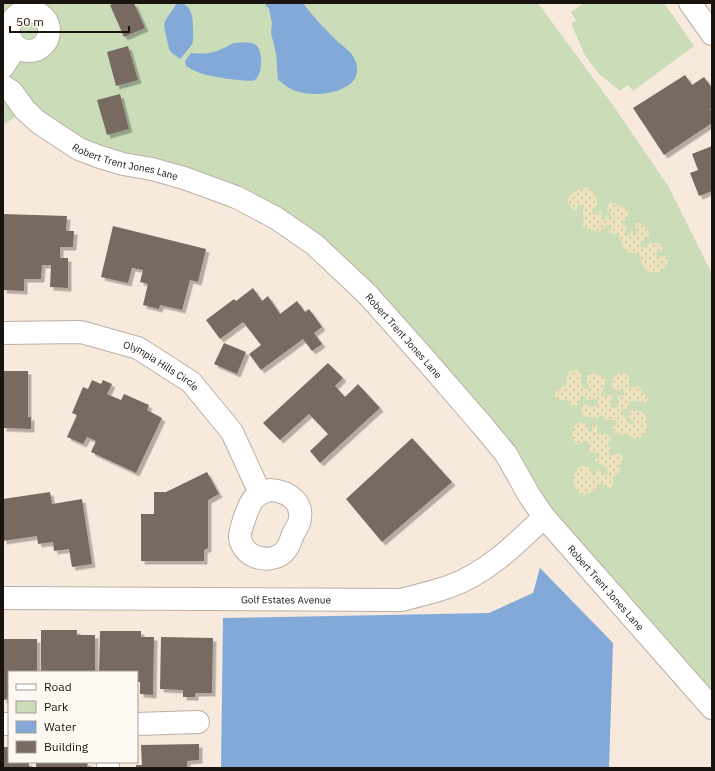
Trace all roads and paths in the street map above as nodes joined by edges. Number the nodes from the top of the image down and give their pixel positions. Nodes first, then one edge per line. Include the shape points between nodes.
1 (690, 3) edge
2 (8, 16) edge
3 (712, 34) edge
4 (16, 48) junction
5 (3, 81) edge
6 (3, 333) edge
7 (260, 493) dead end
8 (544, 517) junction
9 (3, 598) edge
10 (712, 708) edge
11 (198, 722) dead end
12 (138, 724) edge

1 - 3 street
2 - 4 street via 8,36
2 - 4 street via 32,11 44,17 48,23 49,36 42,48 29,52
4 - 5 street
5 - 8 street, Robert Trent Jones Lane via 25,110 38,122 79,149 123,164 184,178 236,197 276,218 314,245 368,295 482,425 506,454
6 - 7 street, Olympia Hills Circle via 81,332 138,348 191,382 232,432
8 - 9 street, Golf Estates Avenue via 510,550 481,572 449,587 401,600
8 - 10 street, Robert Trent Jones Lane
11 - 12 street

